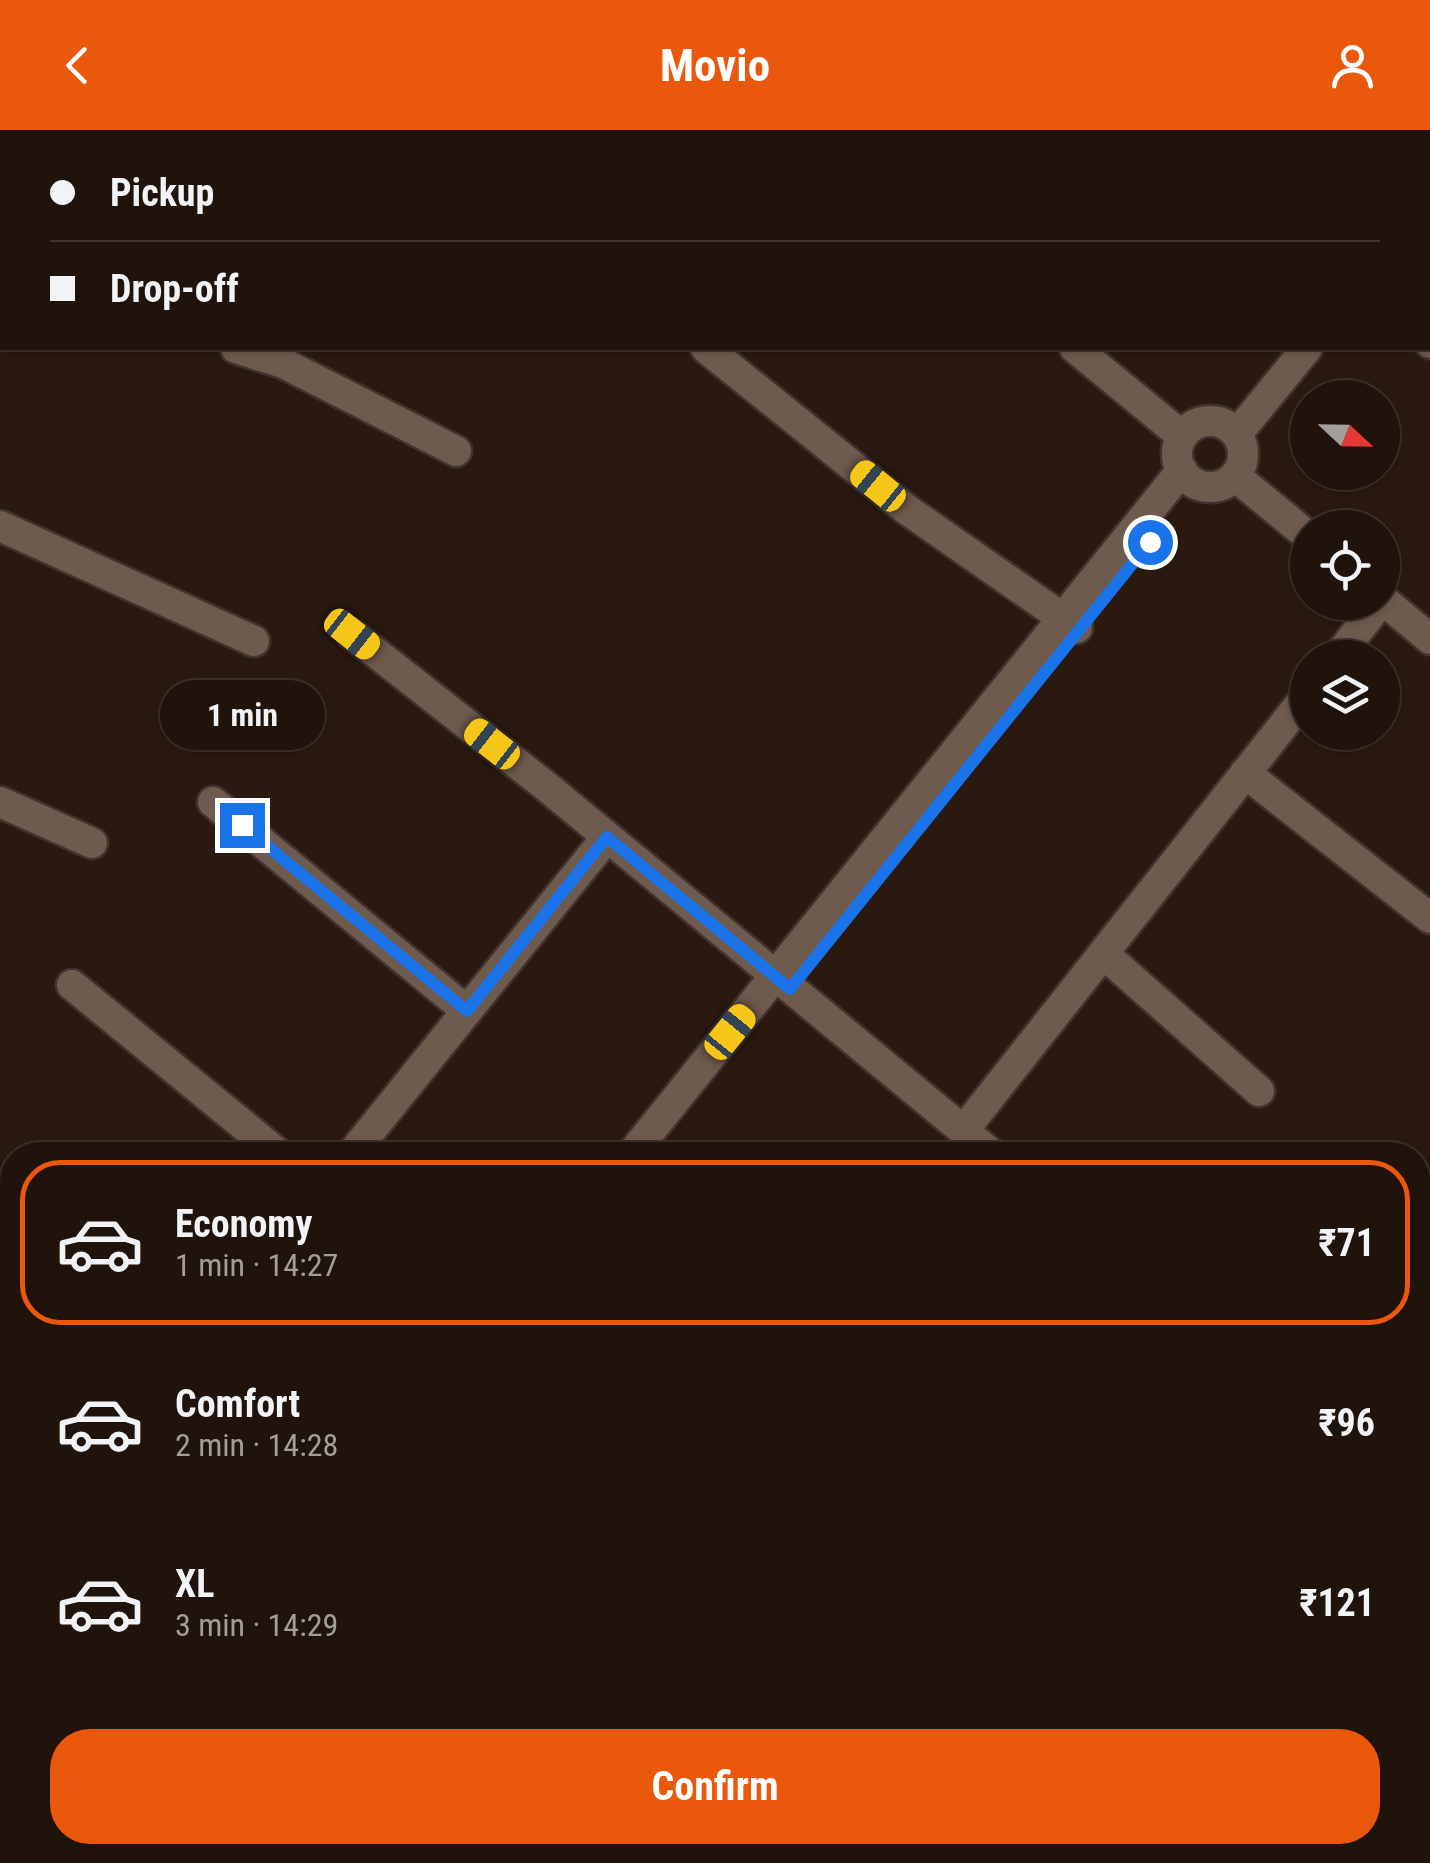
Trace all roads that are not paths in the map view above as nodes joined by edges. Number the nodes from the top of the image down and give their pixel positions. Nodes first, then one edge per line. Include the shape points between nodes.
1 (250, 350) edge
2 (708, 350) edge
3 (1077, 350) edge
4 (1279, 350) edge
5 (1304, 350) edge
6 (286, 355) edge
7 (1228, 428) junction
8 (1182, 436) junction
9 (456, 452) dead end
10 (1235, 476) junction
11 (1189, 477) junction
12 (1290, 521) edge
13 (0, 526) edge
14 (1400, 615) edge
15 (1366, 620) edge
16 (1071, 624) junction
17 (352, 634) dead end
18 (1430, 639) edge
19 (1350, 640) edge
20 (254, 641) dead end
21 (1290, 716) edge
22 (1245, 772) junction
23 (0, 802) edge
24 (213, 802) dead end
25 (607, 837) junction
26 (92, 843) dead end
27 (1430, 918) edge
28 (1104, 954) junction
29 (782, 983) junction
30 (72, 985) dead end
31 (467, 1011) junction
32 (1259, 1090) dead end
33 (963, 1131) junction
34 (264, 1142) edge
35 (361, 1142) edge
36 (655, 1142) edge
37 (976, 1142) edge

1 - 6 street
2 - 16 street via 906,510
3 - 8 street
4 - 7 street
5 - 7 street
6 - 9 street
7 - 8 street via 1199,422
7 - 10 street via 1243,456
8 - 11 street via 1178,457
10 - 11 street via 1216,486
10 - 12 street
11 - 16 street
13 - 20 street
14 - 18 street
15 - 19 street
16 - 29 street
17 - 25 street
21 - 22 street
22 - 27 street
22 - 28 street
23 - 26 street
24 - 31 street
25 - 29 street
25 - 31 street
28 - 32 street
28 - 33 street
29 - 33 street
29 - 36 street
30 - 34 street
31 - 35 street
33 - 37 street

